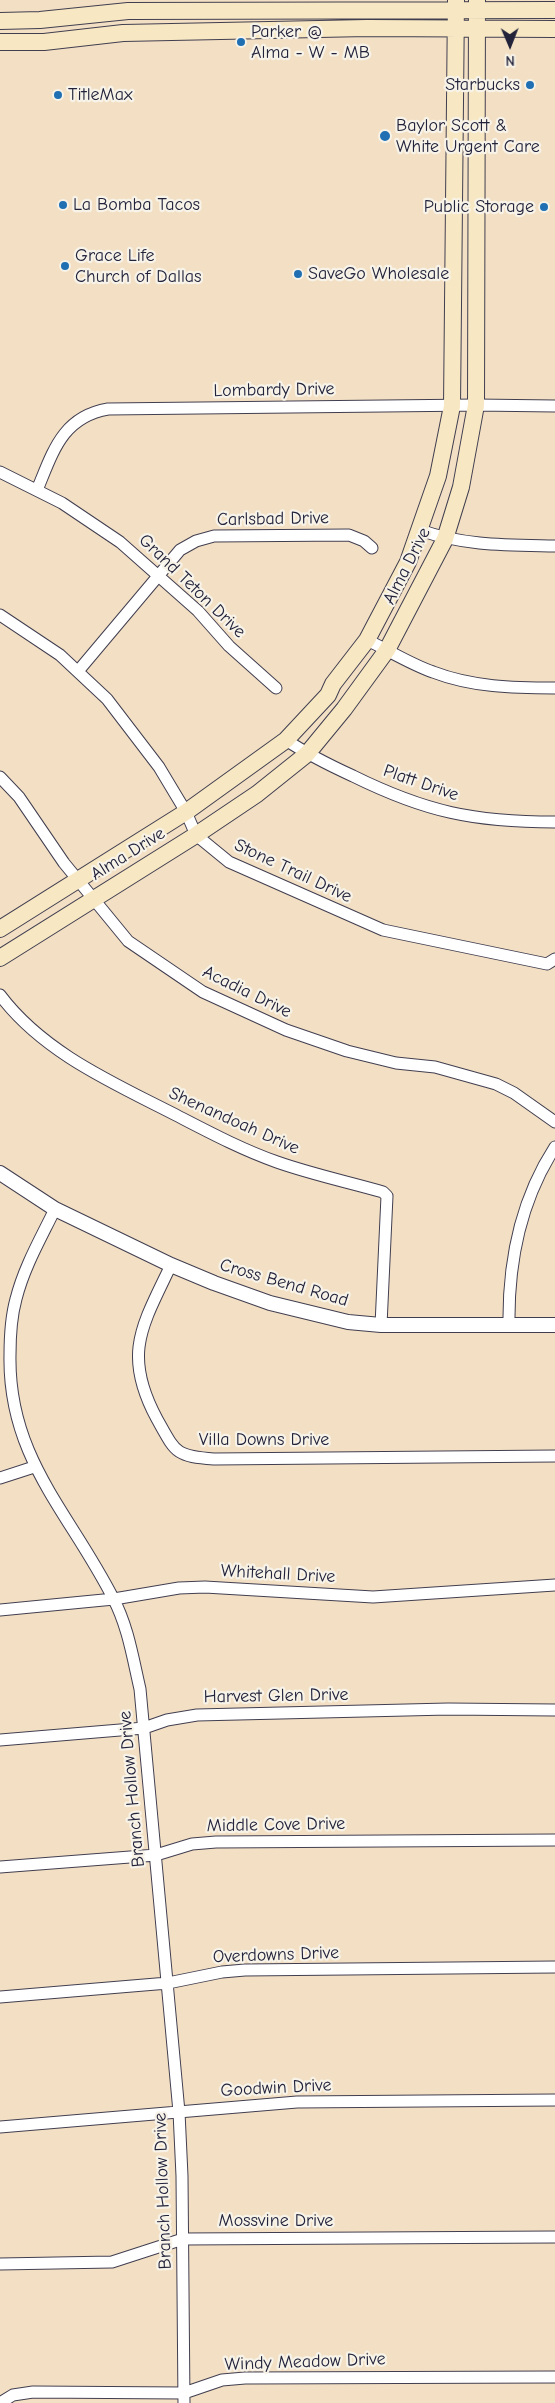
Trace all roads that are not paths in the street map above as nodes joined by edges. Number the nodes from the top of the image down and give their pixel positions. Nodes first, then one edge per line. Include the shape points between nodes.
1 (456, 5) edge
2 (477, 5) edge
3 (288, 10) junction
4 (555, 10) edge
5 (167, 11) junction
6 (0, 21) edge
7 (19, 21) junction
8 (287, 29) junction
9 (456, 29) junction
10 (555, 29) edge
11 (476, 30) junction
12 (165, 33) junction
13 (8, 42) edge
14 (452, 220) junction
15 (476, 220) junction
16 (476, 405) junction
17 (452, 406) junction
18 (555, 406) edge
19 (0, 472) edge
20 (37, 490) junction
21 (420, 530) junction
22 (445, 539) junction
23 (555, 546) edge
24 (372, 548) dead end
25 (158, 574) junction
26 (0, 615) edge
27 (367, 640) junction
28 (387, 650) junction
29 (79, 670) junction
30 (276, 688) dead end
31 (555, 688) edge
32 (286, 740) junction
33 (307, 754) junction
34 (0, 776) edge
35 (186, 812) junction
36 (555, 822) edge
37 (196, 835) junction
38 (77, 880) junction
39 (92, 900) junction
40 (0, 929) edge
41 (0, 958) edge
42 (555, 959) edge
43 (0, 994) edge
44 (555, 1122) edge
45 (555, 1147) edge
46 (0, 1173) edge
47 (55, 1209) junction
48 (171, 1265) junction
49 (555, 1325) edge
50 (381, 1326) junction
51 (509, 1326) junction
52 (5, 1367) edge
53 (555, 1456) edge
54 (34, 1467) junction
55 (0, 1478) edge
56 (555, 1585) edge
57 (114, 1599) junction
58 (0, 1610) edge
59 (555, 1710) edge
60 (144, 1728) junction
61 (0, 1740) edge
62 (555, 1840) edge
63 (156, 1856) junction
64 (0, 1867) edge
65 (555, 1967) edge
66 (168, 1983) junction
67 (0, 1997) edge
68 (555, 2100) edge
69 (179, 2112) junction
70 (0, 2127) edge
71 (555, 2237) edge
72 (183, 2239) junction
73 (0, 2264) edge
74 (555, 2377) edge
75 (184, 2398) edge
76 (0, 2403) edge

1 - 2 main road
1 - 3 main road
1 - 9 main road, Alma Drive
2 - 4 main road
2 - 11 main road, Alma Drive
3 - 5 main road
3 - 8 main road
5 - 7 main road via 109,12
5 - 12 main road
6 - 7 main road
7 - 13 main road
8 - 9 main road
8 - 12 main road
9 - 11 main road
9 - 14 main road, Alma Drive
10 - 11 main road
11 - 15 main road, Alma Drive
12 - 13 main road
14 - 15 main road
14 - 17 main road, Alma Drive
15 - 16 main road, Alma Drive
16 - 17 street, Lombardy Drive
16 - 18 street, Lombardy Drive
16 - 22 main road, Alma Drive via 461,487
17 - 20 street, Lombardy Drive via 108,409 95,412 69,428 58,442
17 - 21 main road, Alma Drive via 438,476
19 - 20 street, Grand Teton Drive
20 - 25 street, Grand Teton Drive via 93,522
21 - 22 street
21 - 27 main road, Alma Drive via 408,562
22 - 23 street via 487,545
22 - 28 main road, Alma Drive
24 - 25 street, Carlsbad Drive via 349,535 214,536 180,550
25 - 29 street, Carlsbad Drive
25 - 30 street, Grand Teton Drive
26 - 29 street, Stone Trail Drive
27 - 28 street
27 - 32 main road, Alma Drive via 328,695
28 - 31 street via 431,672 458,680 483,685
28 - 33 main road, Alma Drive
29 - 35 street, Stone Trail Drive via 135,733
32 - 33 street, Platt Drive
32 - 35 main road, Alma Drive
33 - 36 street, Platt Drive via 394,796 429,809 509,822
33 - 37 main road, Alma Drive via 257,794
34 - 38 street, Acadia Drive via 20,797
35 - 37 street, Stone Trail Drive
35 - 38 main road, Alma Drive
37 - 39 main road, Alma Drive
37 - 42 street, Stone Trail Drive via 229,862 383,930 547,964
38 - 39 street, Acadia Drive
38 - 40 main road, Alma Drive
39 - 41 main road, Alma Drive
39 - 44 street, Acadia Drive via 128,941 203,992 286,1030 347,1051 435,1067 496,1084
43 - 50 street, Shenandoah Drive via 16,1015 70,1058 102,1078 276,1162 383,1192 387,1196
45 - 51 street via 520,1222 512,1258
46 - 47 street, Cross Bend Road
47 - 48 street, Cross Bend Road
47 - 52 street, Branch Hollow Drive via 25,1270 16,1299
48 - 50 street, Cross Bend Road via 270,1303 348,1322
48 - 53 street, Villa Downs Drive via 143,1325 138,1345 138,1366 145,1398 172,1447 187,1457
49 - 51 street, Cross Bend Road
50 - 51 street, Cross Bend Road
52 - 54 street, Branch Hollow Drive via 22,1439
54 - 55 street
54 - 57 street, Branch Hollow Drive
56 - 57 street, Whitehall Drive via 373,1597 204,1587
57 - 58 street, Whitehall Drive
57 - 60 street, Branch Hollow Drive via 130,1643
59 - 60 street, Harvest Glen Drive via 197,1715
60 - 61 street, Harvest Glen Drive
60 - 63 street, Branch Hollow Drive
62 - 63 street, Middle Cove Drive via 216,1842 192,1844
63 - 64 street, Middle Cove Drive
63 - 66 street, Branch Hollow Drive
65 - 66 street, Overdowns Drive via 245,1970
66 - 67 street, Overdowns Drive
66 - 69 street, Branch Hollow Drive
68 - 69 street, Goodwin Drive via 297,2102
69 - 70 street, Goodwin Drive
69 - 72 street, Branch Hollow Drive
71 - 72 street, Mossvine Drive
72 - 73 street, Mossvine Drive via 112,2262
72 - 75 street, Branch Hollow Drive
74 - 75 street, Windy Meadow Drive via 245,2378 222,2380
75 - 76 street, Windy Meadow Drive via 33,2392 13,2395

